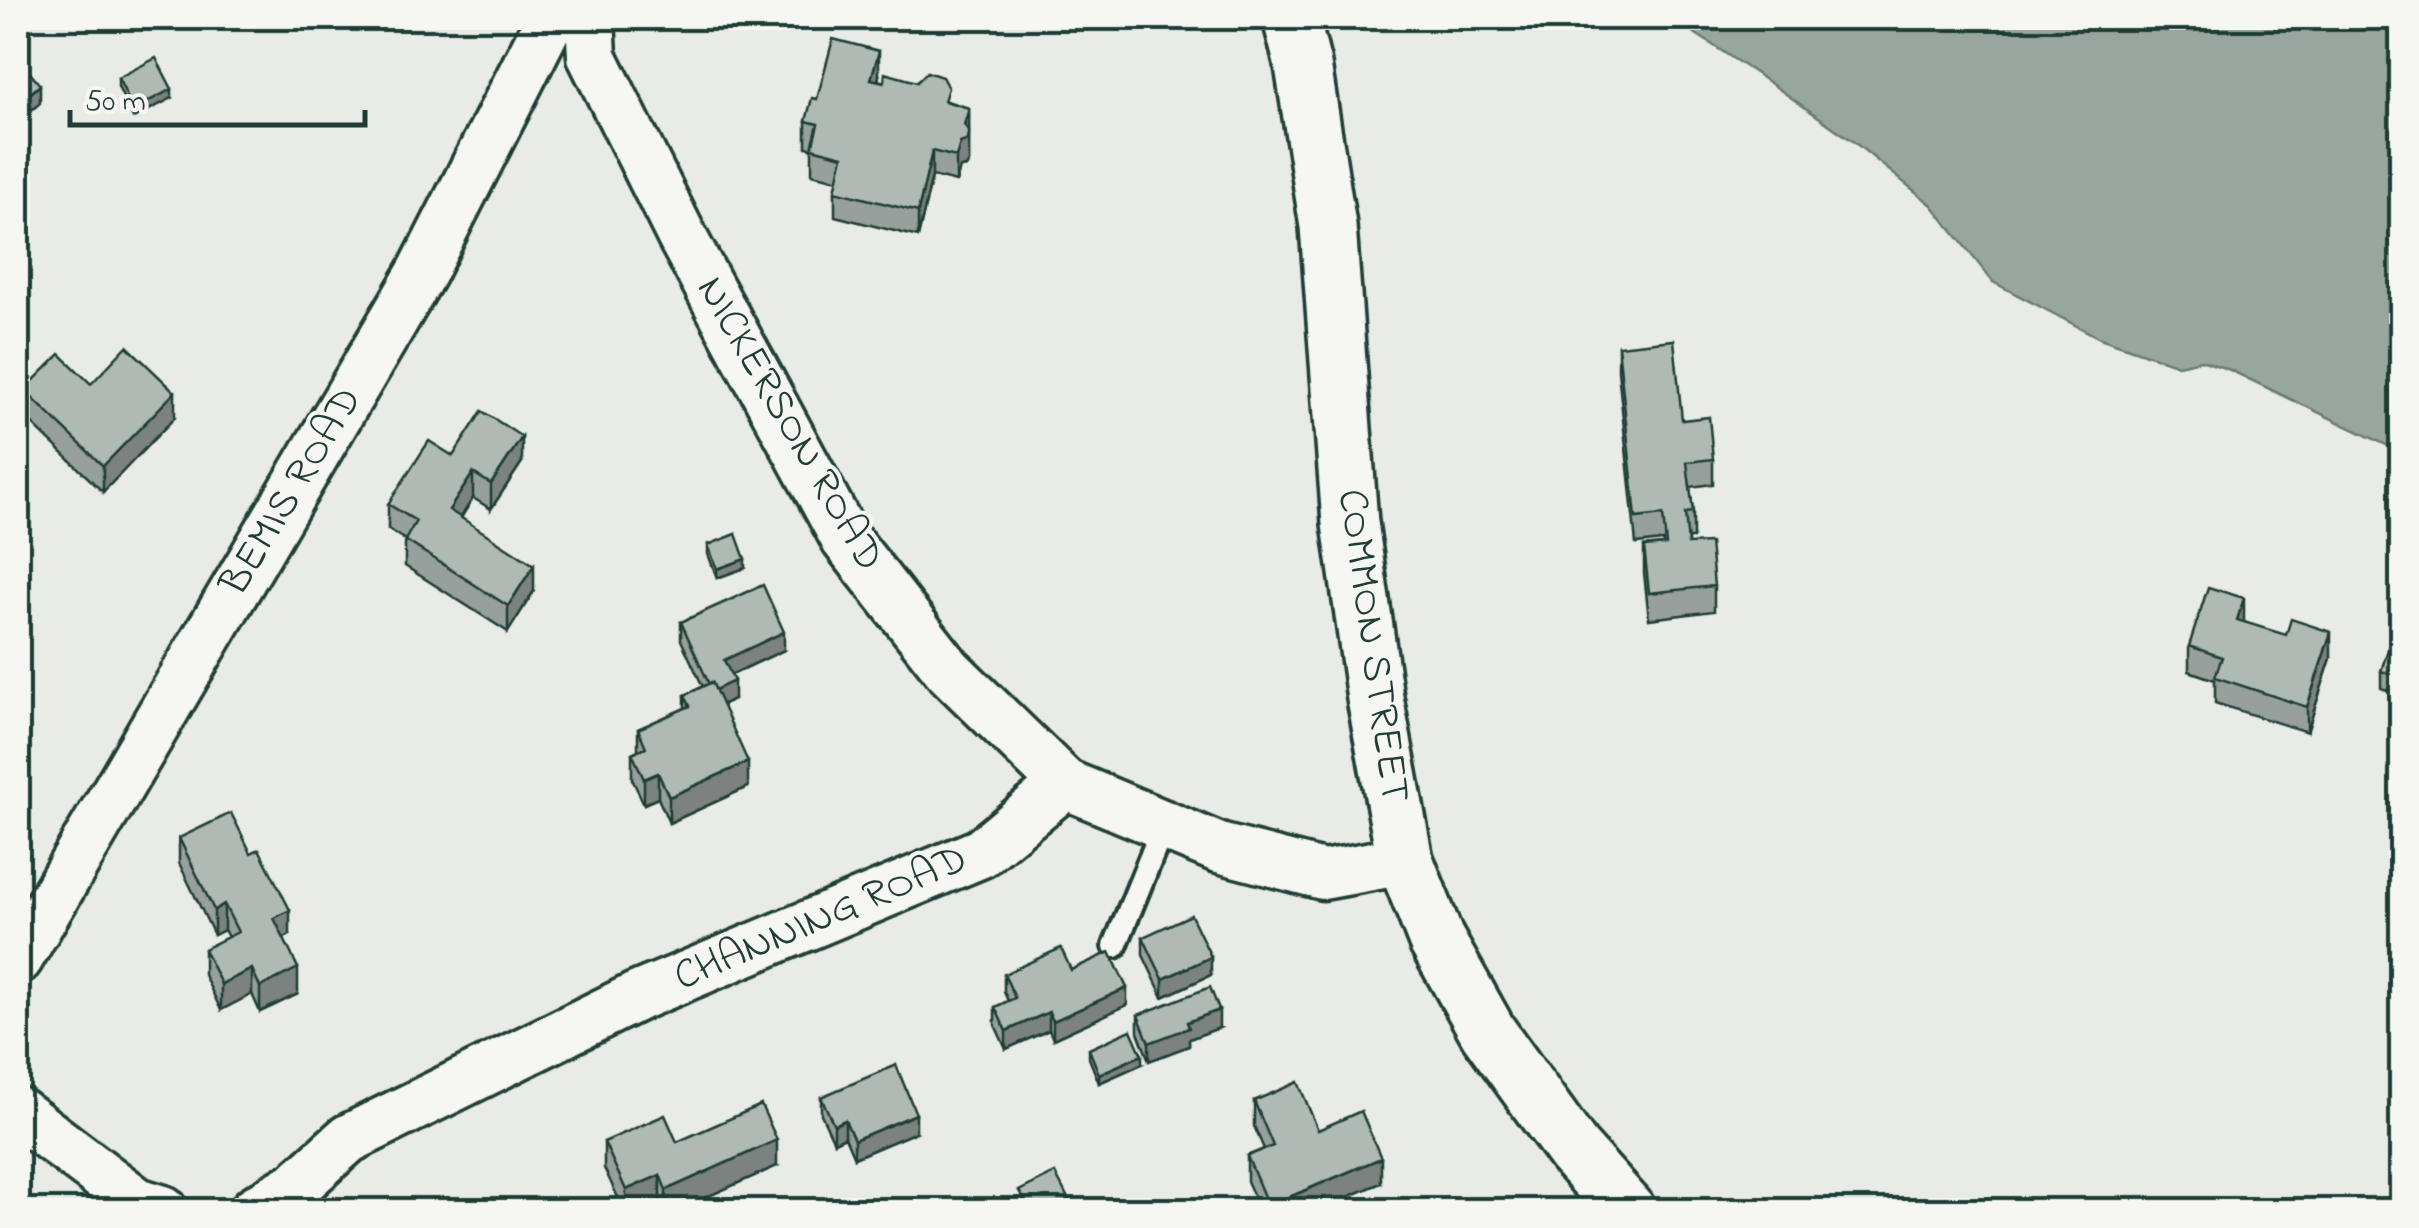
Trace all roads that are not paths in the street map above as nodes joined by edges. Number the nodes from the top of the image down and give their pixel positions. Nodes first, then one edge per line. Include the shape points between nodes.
1 (551, 18) edge
2 (590, 18) edge
3 (1291, 18) edge
4 (1065, 784) junction
5 (1164, 825) junction
6 (1405, 860) junction
7 (1115, 946) dead end
8 (18, 959) edge
9 (18, 1112) edge
10 (164, 1210) edge
11 (255, 1210) edge
12 (1626, 1210) edge

1 - 8 street, BEMIS ROAD via 422,272
2 - 4 street, NICKERSON ROAD via 592,56 846,540 948,670
3 - 6 main road, COMMON STREET via 1328,226 1350,524
4 - 5 street
4 - 11 street, CHANNING ROAD via 980,853 636,997 348,1139 297,1185
5 - 6 street via 1219,848 1323,874
5 - 7 lane
6 - 12 main road, COMMON STREET via 1436,939 1488,1032 1573,1150
9 - 10 street via 137,1202

